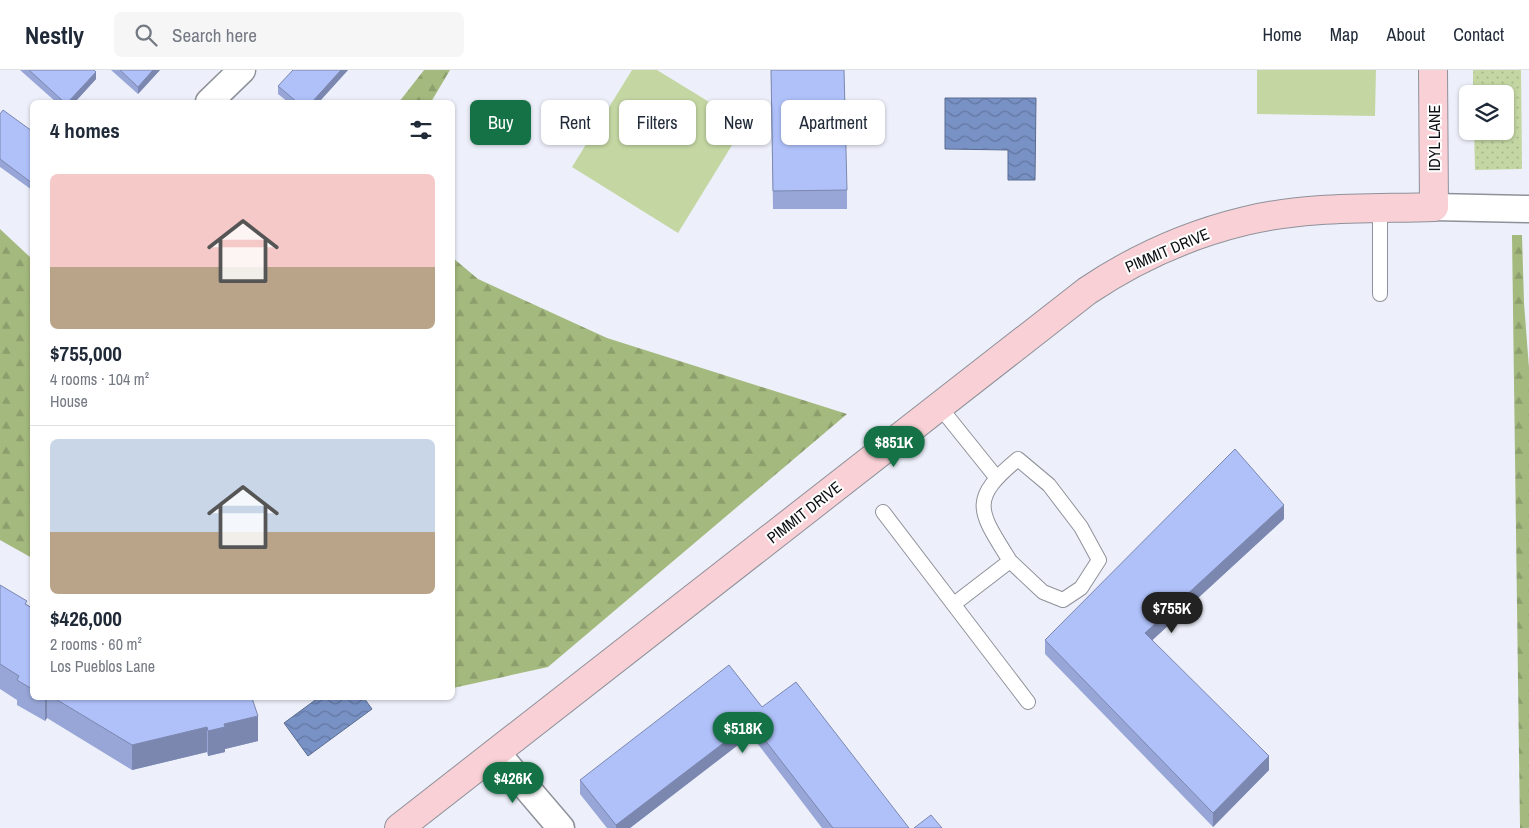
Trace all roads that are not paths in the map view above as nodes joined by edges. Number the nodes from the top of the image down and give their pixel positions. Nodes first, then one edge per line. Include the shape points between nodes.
1 (242, 70) edge
2 (1433, 70) edge
3 (211, 100) edge
4 (1434, 207) junction
5 (1380, 208) junction
6 (1529, 209) edge
7 (1380, 294) dead end
8 (939, 406) junction
9 (996, 477) junction
10 (883, 512) dead end
11 (1010, 561) junction
12 (954, 604) junction
13 (1028, 702) dead end
14 (496, 752) junction
15 (399, 828) edge
16 (561, 828) edge

1 - 3 street
2 - 4 street, IDYL LANE
4 - 5 street, PIMMIT DRIVE
4 - 6 street
5 - 7 lane
5 - 8 street, PIMMIT DRIVE via 1246,220 1187,238 1136,260 1087,291
8 - 9 lane
8 - 14 street, PIMMIT DRIVE
9 - 11 lane via 984,494 985,521
9 - 11 lane via 1018,459 1049,485 1081,527 1099,560 1081,588 1063,600 1043,592
10 - 12 lane
11 - 12 lane
12 - 13 lane
14 - 15 street, PIMMIT DRIVE
14 - 16 street

